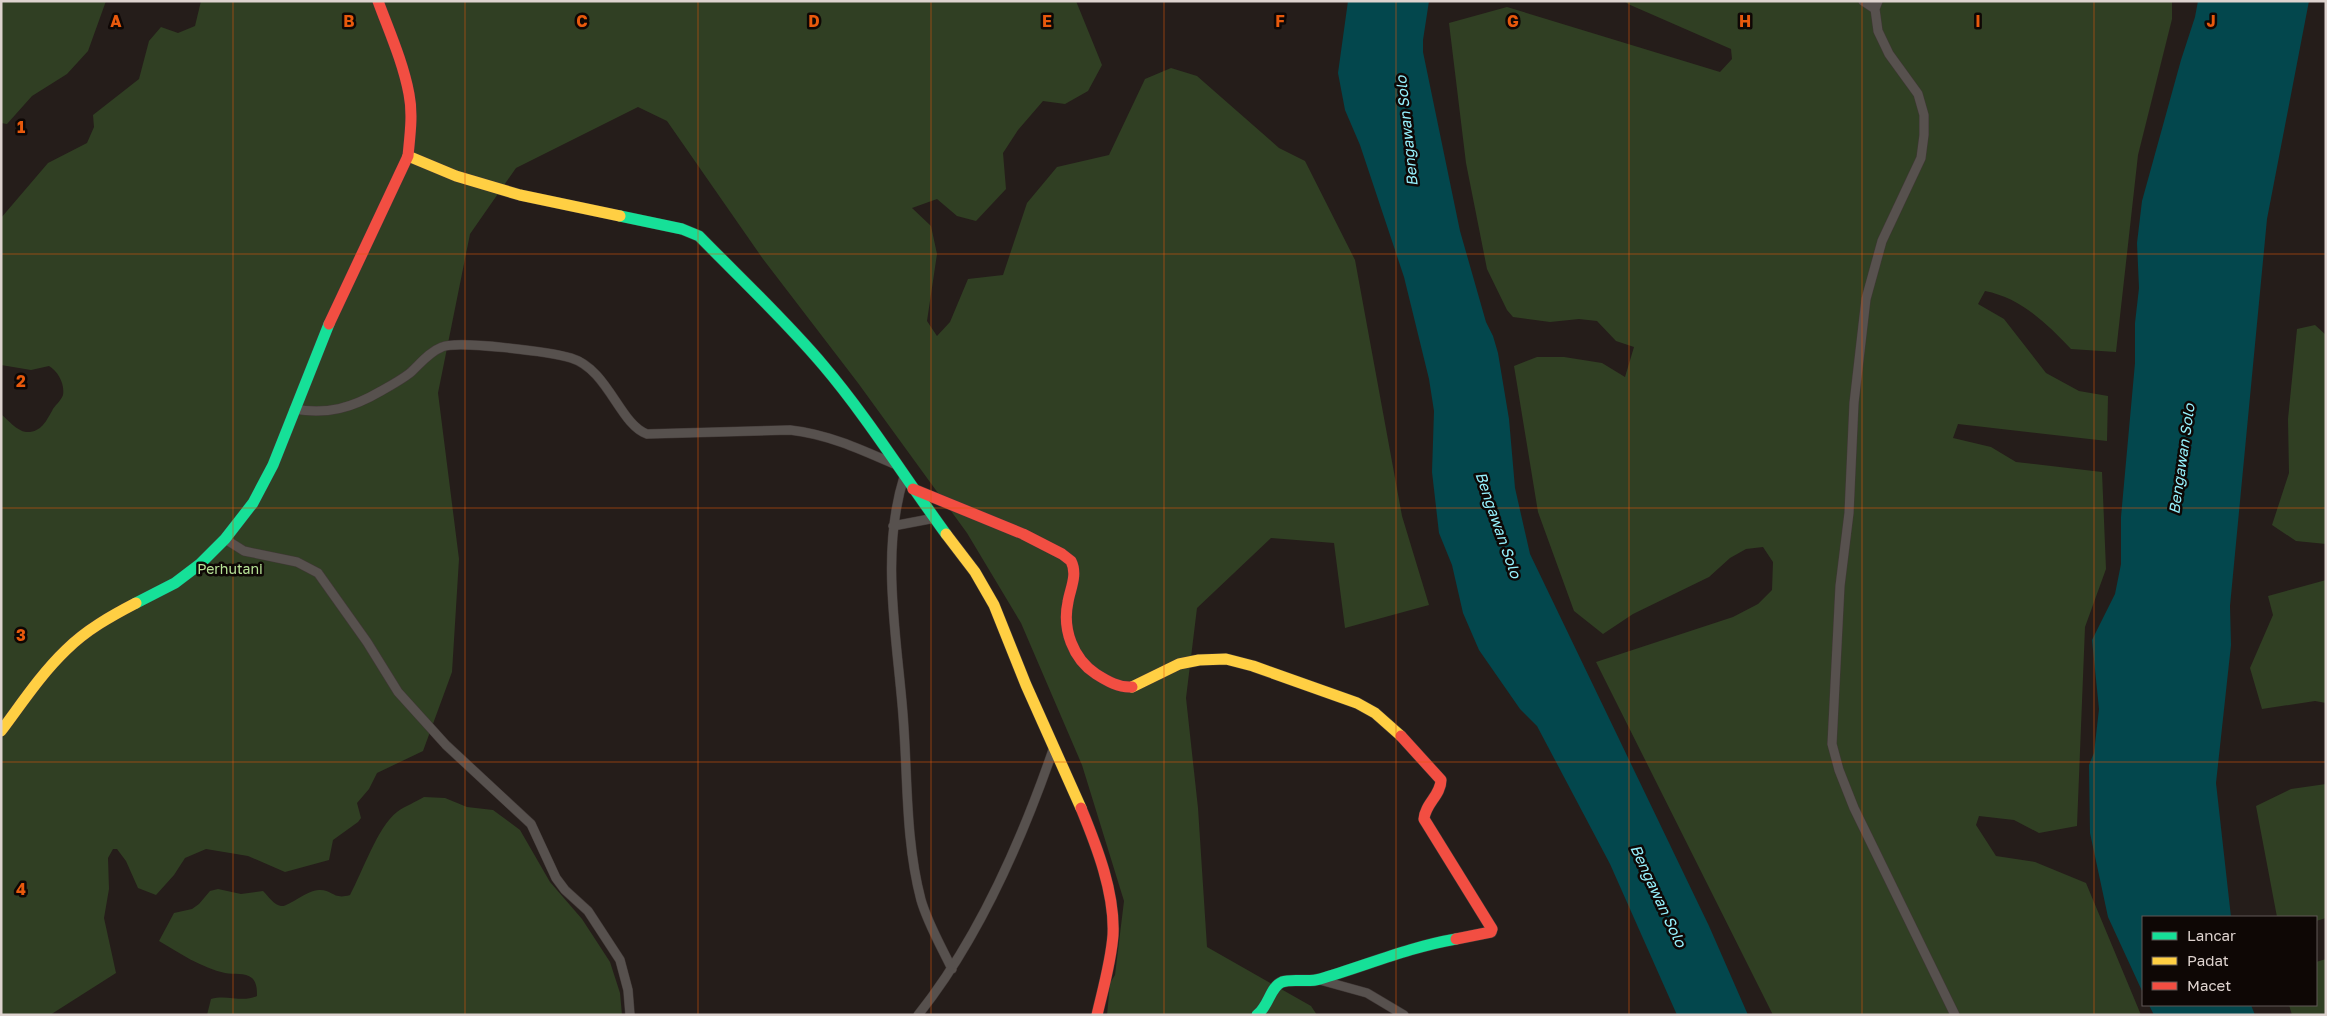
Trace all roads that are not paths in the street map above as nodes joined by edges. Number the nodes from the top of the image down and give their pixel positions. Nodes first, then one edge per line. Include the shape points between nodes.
1 (378, 1) edge
2 (1863, 1) edge
3 (1876, 5) edge
4 (408, 156) junction
5 (294, 410) junction
6 (894, 464) junction
7 (904, 478) junction
8 (913, 489) junction
9 (935, 518) junction
10 (893, 526) junction
11 (225, 539) junction
12 (1, 731) edge
13 (1054, 747) junction
14 (952, 969) junction
15 (1317, 980) junction
16 (630, 1015) edge
17 (918, 1015) edge
18 (1097, 1015) edge
19 (1257, 1015) edge
20 (1404, 1015) edge
21 (1955, 1015) edge

1 - 4 street via 409,95 411,126
2 - 3 street
3 - 21 street via 1876,24 1881,39 1918,94 1924,115 1924,135 1921,158 1882,241 1867,292 1854,403 1832,744 1854,808
4 - 5 street via 342,294
4 - 6 street via 456,176 520,195 682,229 699,236 822,364 862,414
5 - 6 street via 325,412 348,408 394,384 436,350 466,344 550,354 585,364 600,379 634,427 647,434 810,432
5 - 11 street via 273,465 253,503
6 - 7 street
7 - 8 street
7 - 10 street
8 - 9 street
8 - 15 street via 1005,527 1070,559 1074,571 1066,607 1067,631 1074,651 1100,677 1120,686 1134,687 1159,672 1197,660 1219,658 1243,663 1370,710 1442,780 1441,787 1426,808 1424,819 1470,890 1491,932 1422,944
9 - 10 street
9 - 13 street via 975,572 994,605
10 - 14 street via 895,648 903,715 908,820 921,900
11 - 12 street via 181,580 108,618 67,648
11 - 16 street via 244,550 297,562 318,573 398,692 446,745 531,824 556,878 588,911 620,960 628,990
13 - 14 street via 1037,796 994,892
13 - 18 street via 1094,839 1109,895 1113,934
14 - 17 street
15 - 19 street via 1280,983 1274,988 1265,1009
15 - 20 street via 1367,993

